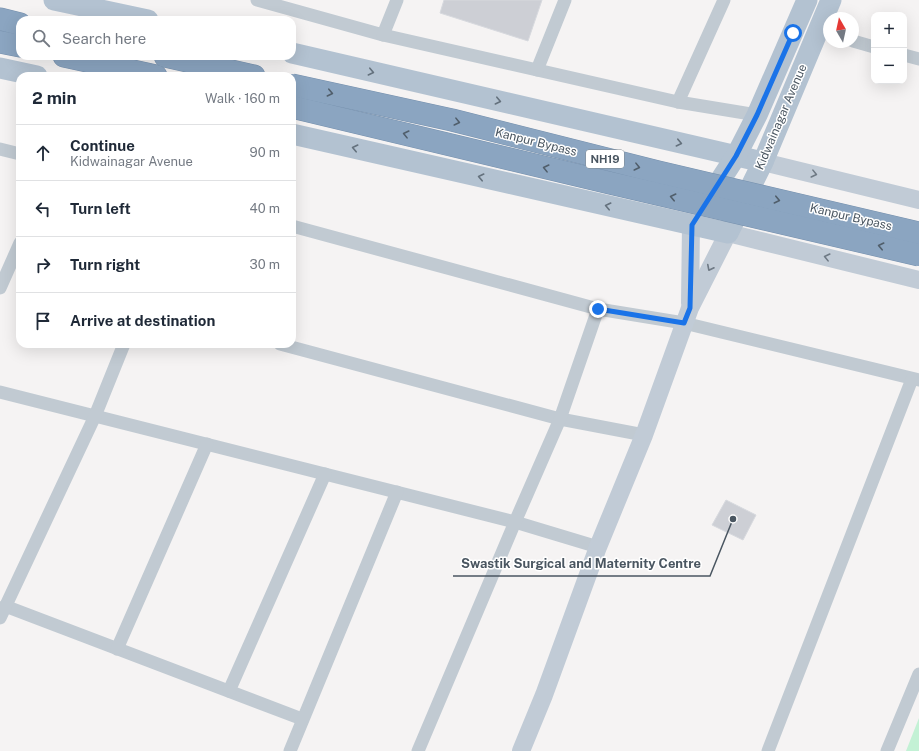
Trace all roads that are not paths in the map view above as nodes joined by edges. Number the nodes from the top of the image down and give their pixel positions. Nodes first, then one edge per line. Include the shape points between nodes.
1 (54, 0) edge
2 (397, 0) edge
3 (565, 0) edge
4 (724, 0) edge
5 (807, 0) edge
6 (832, 0) edge
7 (265, 1) edge
8 (829, 12) edge
9 (129, 16) edge
10 (0, 19) edge
11 (16, 23) edge
12 (382, 35) junction
13 (823, 35) edge
14 (0, 42) edge
15 (859, 43) edge
16 (16, 45) edge
17 (871, 46) edge
18 (296, 54) edge
19 (907, 56) edge
20 (919, 59) edge
21 (82, 60) edge
22 (183, 60) edge
23 (0, 68) edge
24 (537, 70) junction
25 (18, 72) edge
26 (138, 72) edge
27 (236, 72) edge
28 (296, 85) edge
29 (678, 102) junction
30 (296, 108) edge
31 (757, 115) junction
32 (296, 135) edge
33 (0, 149) edge
34 (16, 153) edge
35 (736, 156) junction
36 (763, 162) junction
37 (919, 200) edge
38 (692, 225) junction
39 (296, 227) edge
40 (728, 233) junction
41 (919, 233) edge
42 (16, 252) edge
43 (919, 255) edge
44 (919, 280) edge
45 (0, 288) edge
46 (598, 309) junction
47 (687, 315) junction
48 (122, 348) edge
49 (295, 348) edge
50 (916, 379) edge
51 (0, 392) edge
52 (95, 416) junction
53 (560, 419) junction
54 (644, 435) junction
55 (207, 444) junction
56 (325, 474) junction
57 (397, 492) junction
58 (515, 522) junction
59 (598, 547) junction
60 (3, 612) edge
61 (117, 649) junction
62 (919, 674) edge
63 (229, 691) junction
64 (302, 719) junction
65 (290, 751) edge
66 (418, 751) edge
67 (521, 751) edge
68 (768, 751) edge
69 (887, 751) edge

1 - 9 main road
2 - 12 street
3 - 24 street
4 - 29 street
5 - 31 main road, Kidwainagar Avenue
6 - 8 main road, Kidwainagar Avenue
7 - 12 street
10 - 11 highway
12 - 24 street
13 - 36 main road, Kidwainagar Avenue
14 - 16 highway
15 - 17 street
18 -> 35 main road
19 - 20 street
21 - 26 highway
22 - 27 highway
23 - 25 main road
24 - 29 street
28 -> 41 highway, Kanpur Bypass / NH19, bridge
29 - 31 street
43 -> 30 highway, Kanpur Bypass / NH19, bridge
31 - 35 main road, Kidwainagar Avenue
38 -> 32 main road
33 - 34 street
35 - 36 main road
35 - 38 main road, Kidwainagar Avenue
36 -> 37 street
36 - 40 main road, Kidwainagar Avenue
38 - 40 main road
38 - 47 street
39 - 46 street
44 -> 40 street
40 -> 47 street
42 - 45 street
46 - 47 street
46 - 53 street
47 - 50 street
47 - 54 street
48 - 52 street
49 - 53 street
50 - 68 street
51 - 52 street
52 - 55 street
52 - 60 street
53 - 54 street
53 - 58 street
54 - 59 street
55 - 56 street
55 - 61 street
56 - 57 street
56 - 63 street
57 - 58 street
57 - 64 street
58 - 59 street
58 - 66 street
59 - 67 street
60 - 61 street
61 - 63 street
62 - 69 street
63 - 64 street
64 - 65 street

